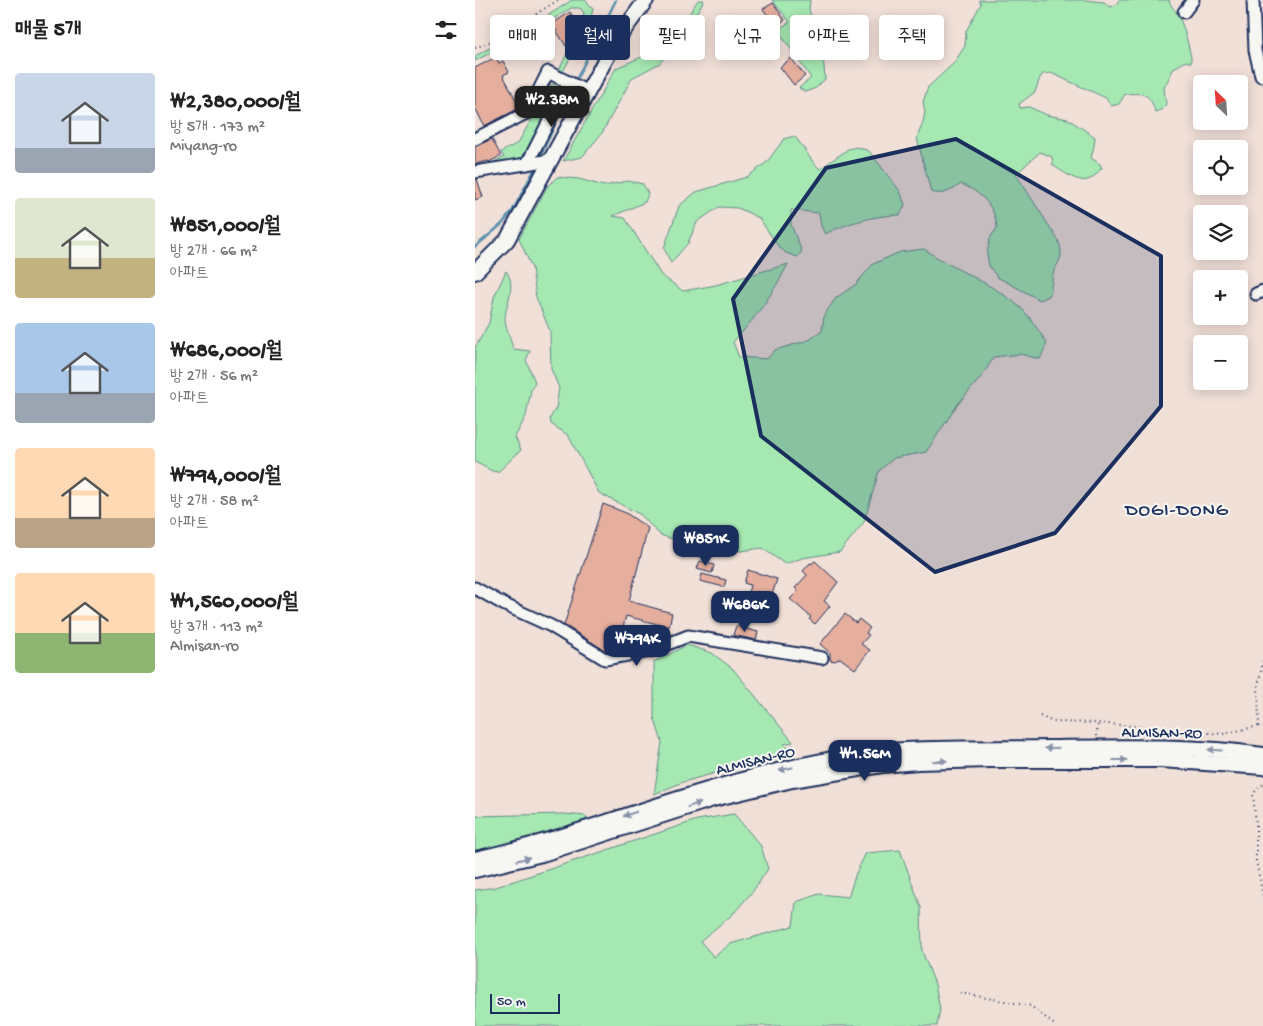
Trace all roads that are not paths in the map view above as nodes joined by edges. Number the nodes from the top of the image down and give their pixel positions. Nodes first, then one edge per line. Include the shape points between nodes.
1 (646, 0) edge
2 (1193, 0) edge
3 (1253, 0) edge
4 (1184, 12) dead end
5 (1261, 76) dead end
6 (569, 82) junction
7 (588, 92) junction
8 (475, 139) edge
9 (551, 160) junction
10 (527, 164) junction
11 (475, 172) edge
12 (475, 272) edge
13 (475, 588) edge
14 (822, 658) dead end
15 (1263, 755) edge
16 (1263, 767) edge
17 (475, 859) edge
18 (475, 870) edge

1 - 7 main road via 615,42
2 - 4 street
3 - 5 street via 1255,50
6 - 7 street
6 - 8 street via 548,72 528,112
6 - 10 street
7 - 9 main road
9 - 10 street
9 - 12 main road via 507,240
10 - 11 street
13 - 14 street via 551,626 605,659 650,651 688,636
15 -> 17 main road, ALMISAN-RO via 1229,750 1149,747 942,749 854,756 765,774 691,794 518,850
18 -> 16 main road, ALMISAN-RO via 542,854 713,799 792,780 882,765 990,760 1161,760

